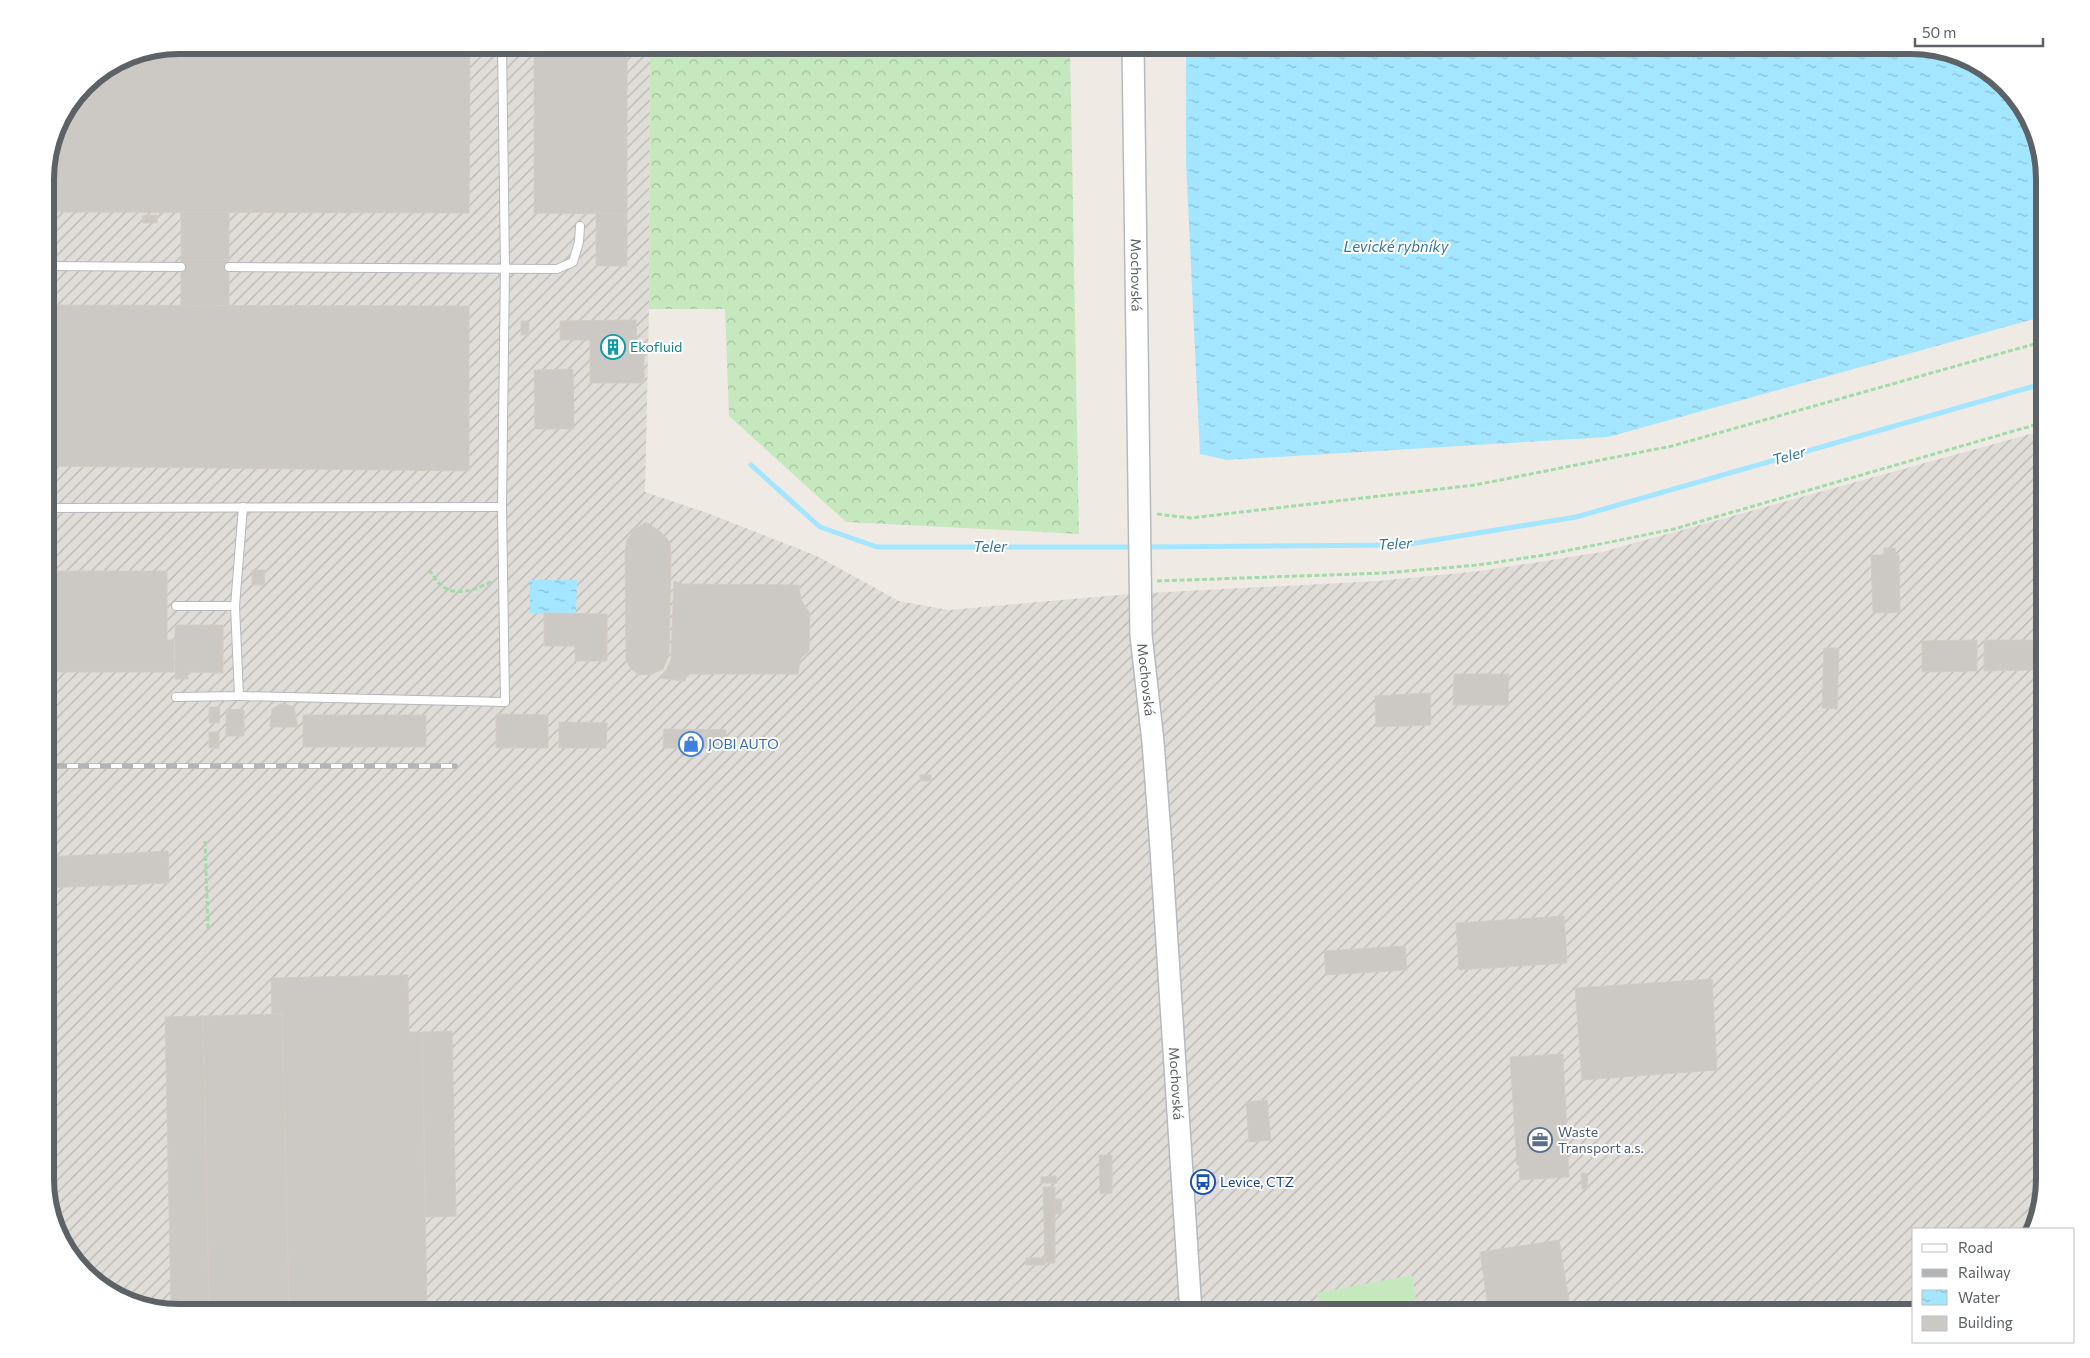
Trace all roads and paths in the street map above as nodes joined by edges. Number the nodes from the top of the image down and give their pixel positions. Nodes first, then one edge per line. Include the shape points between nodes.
1 (502, 54) edge
2 (1133, 54) edge
3 (580, 226) dead end
4 (54, 266) edge
5 (181, 266) dead end
6 (229, 267) dead end
7 (505, 267) junction
8 (2036, 344) edge
9 (2036, 425) edge
10 (243, 507) junction
11 (502, 507) junction
12 (54, 508) edge
13 (1138, 521) junction
14 (429, 570) dead end
15 (1139, 574) junction
16 (503, 576) junction
17 (176, 606) dead end
18 (236, 606) junction
19 (239, 696) junction
20 (176, 697) dead end
21 (206, 841) dead end
22 (208, 929) dead end
23 (1190, 1304) edge

1 - 7 lane
2 - 13 street, Mochovská
3 - 7 lane via 574,262 557,269
4 - 5 lane
6 - 7 lane
7 - 11 lane
8 - 13 path via 1672,446 1475,486
9 - 15 path via 1674,529 1551,554 1478,565 1384,573
10 - 11 lane
10 - 12 lane
10 - 18 lane
11 - 16 lane
13 - 15 street, Mochovská
14 - 16 path via 443,587 462,592
15 - 23 street, Mochovská
16 - 19 lane via 504,702
17 - 18 lane
18 - 19 lane
19 - 20 lane
21 - 22 path

